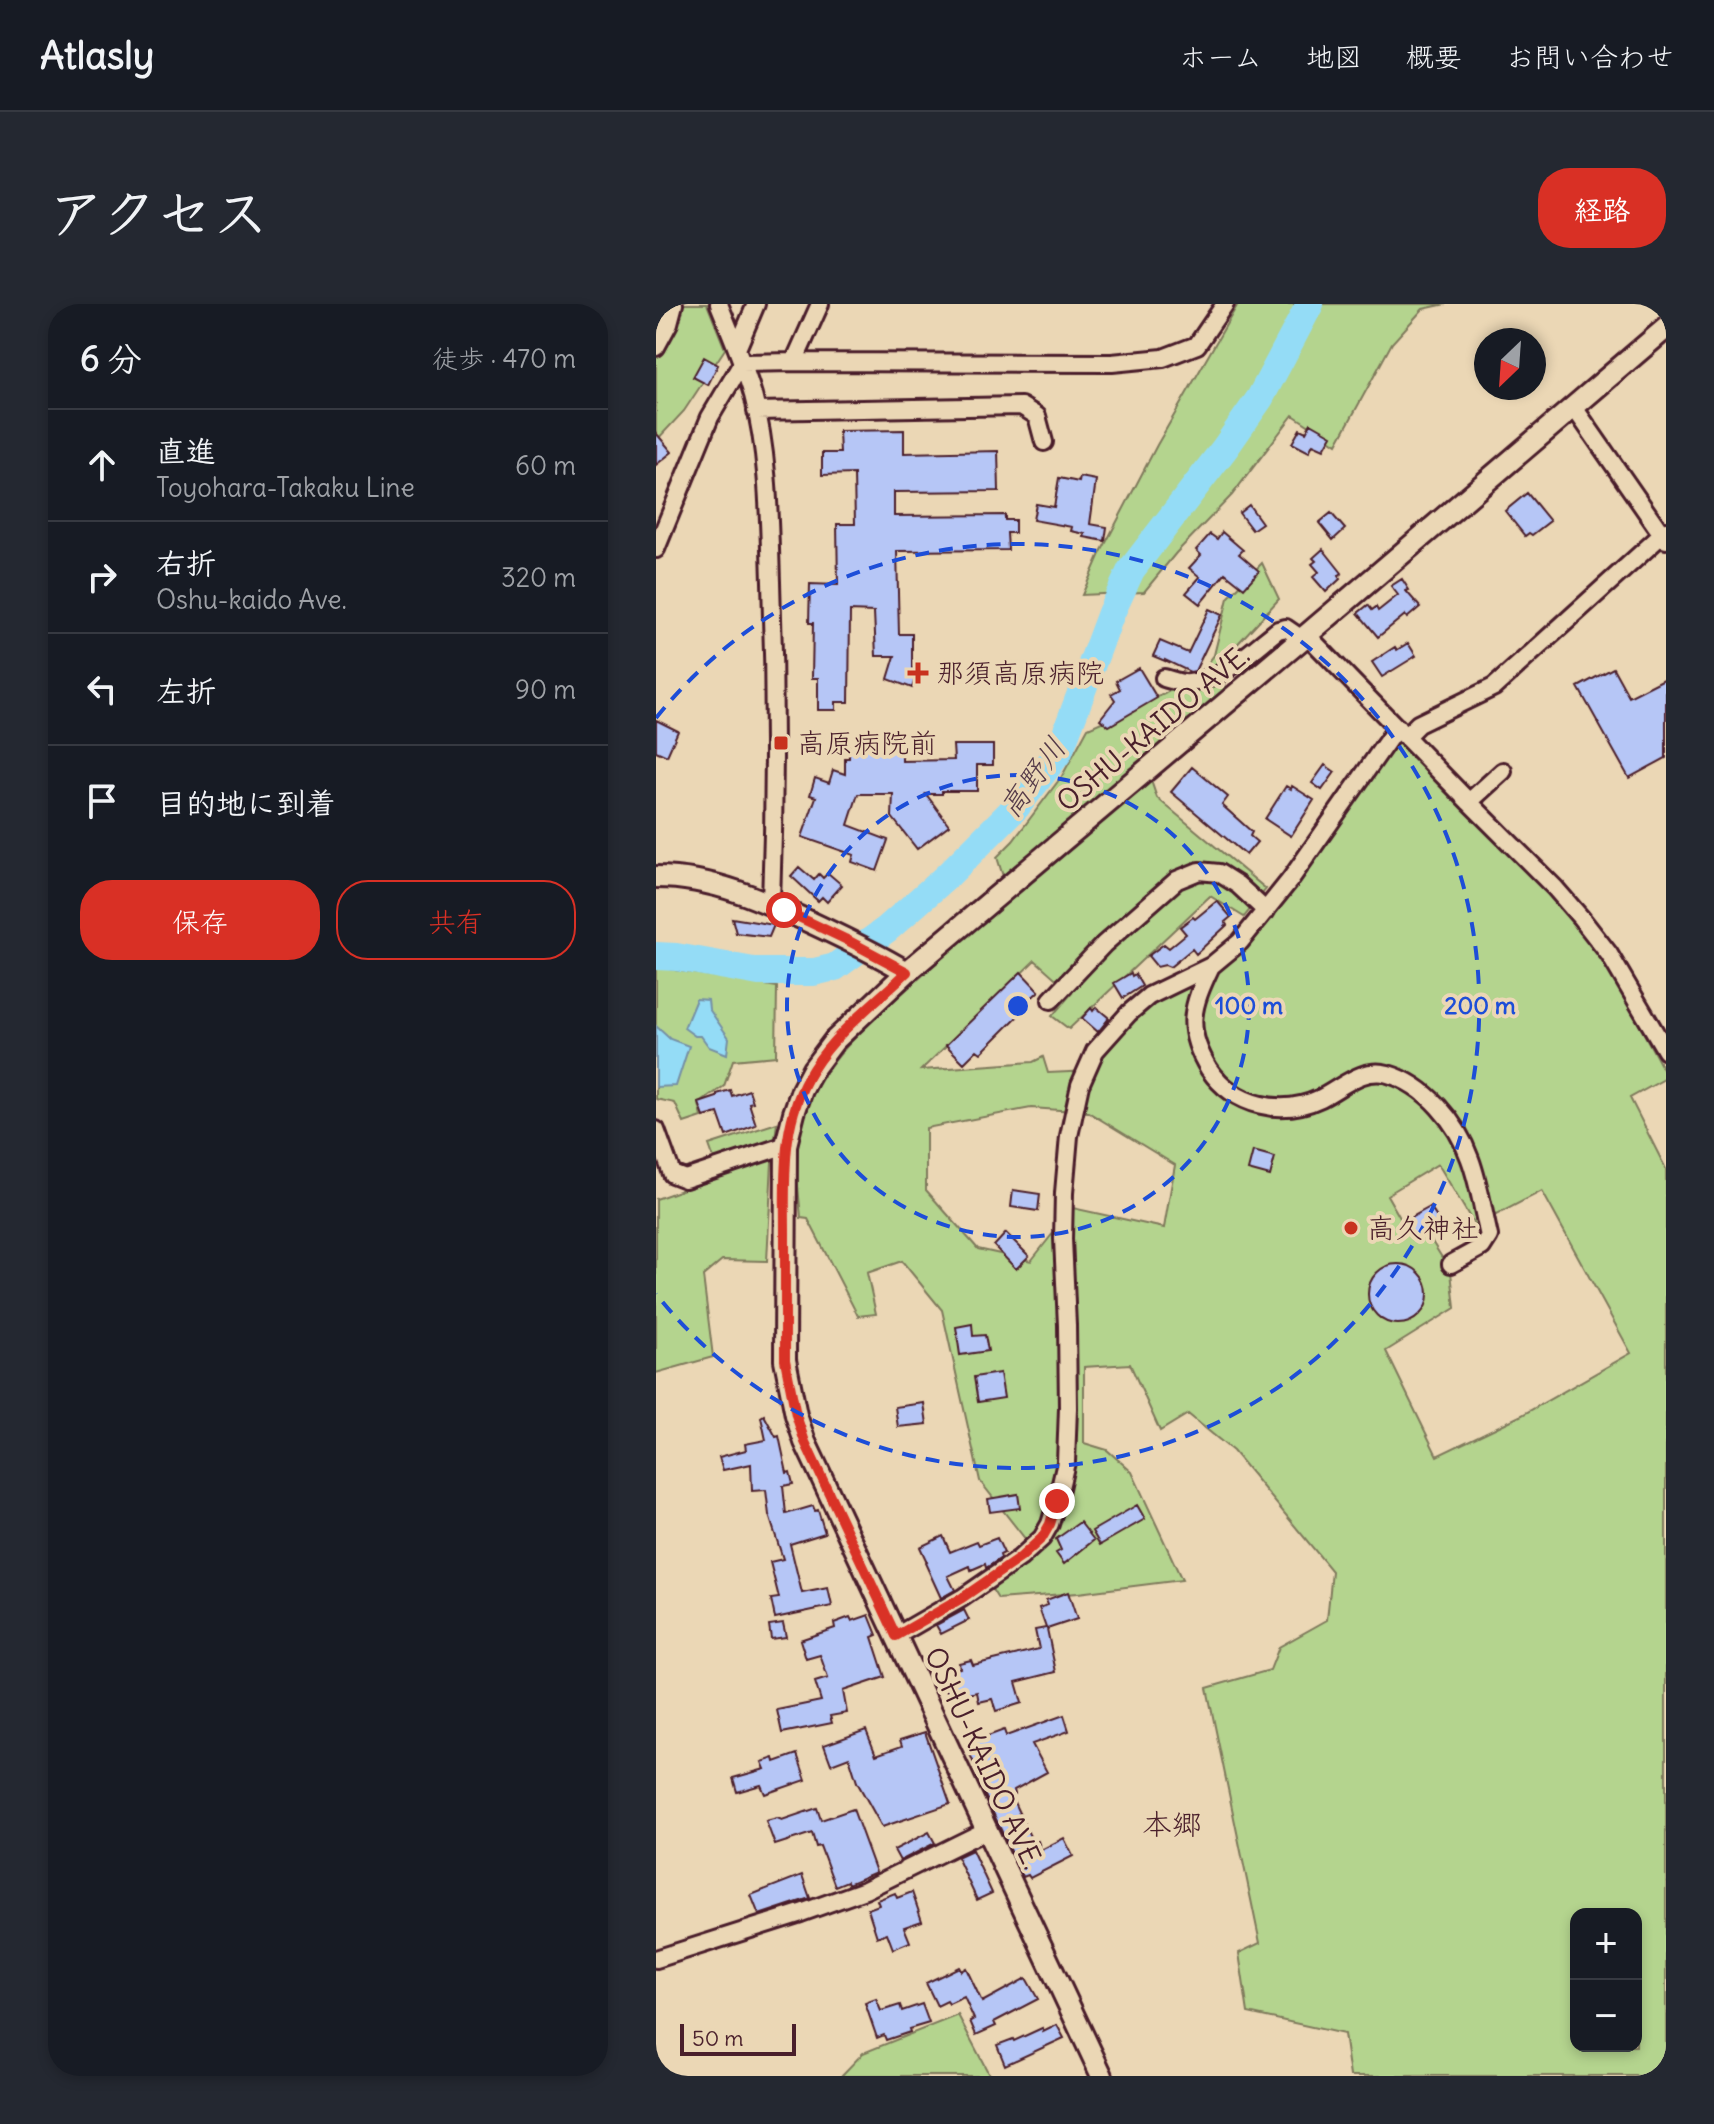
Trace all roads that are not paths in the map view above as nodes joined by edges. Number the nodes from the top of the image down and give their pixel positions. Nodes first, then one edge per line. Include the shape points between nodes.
1 (674, 304) edge
2 (719, 304) edge
3 (756, 304) edge
4 (820, 304) edge
5 (1225, 304) edge
6 (1666, 328) edge
7 (656, 347) edge
8 (739, 356) junction
9 (794, 362) junction
10 (1573, 406) junction
11 (756, 411) junction
12 (1044, 442) dead end
13 (1665, 535) edge
14 (656, 549) edge
15 (1305, 637) junction
16 (1164, 678) dead end
17 (1401, 732) junction
18 (1503, 771) dead end
19 (1469, 802) junction
20 (656, 877) edge
21 (771, 903) junction
22 (1266, 911) junction
23 (1211, 966) junction
24 (907, 972) junction
25 (1051, 1000) dead end
26 (1664, 1041) edge
27 (656, 1130) edge
28 (786, 1145) junction
29 (1451, 1264) dead end
30 (896, 1636) junction
31 (987, 1830) junction
32 (656, 1959) edge
33 (1102, 2076) edge

1 - 7 street
2 - 8 street
3 - 8 street
4 - 9 street
5 - 9 street via 1197,345 1163,358 1112,363
6 - 10 main road, OSHU-KAIDO AVE.
8 - 9 street
8 - 11 street
8 - 14 street
10 - 13 street
10 - 15 main road, OSHU-KAIDO AVE.
11 - 12 street via 1021,406 1037,416
11 - 21 street via 772,595
13 - 17 street via 1494,687
15 - 16 street via 1278,630 1226,670 1190,683
15 - 17 street
15 - 24 main road, OSHU-KAIDO AVE.
17 - 19 street
17 - 22 street
18 - 19 street
19 - 26 street via 1581,918
20 - 21 main road via 708,882
21 - 24 main road
22 - 23 street
22 - 25 street via 1219,873 1199,871 1177,880
23 - 29 street via 1194,1006 1192,1026 1207,1064 1234,1095 1255,1104 1290,1108 1360,1075 1385,1073 1439,1107 1471,1159 1489,1236 1482,1247
23 - 30 street via 1149,996 1129,1013 1095,1051 1080,1085 1064,1193 1066,1462 1050,1524 1020,1558
24 - 28 main road, OSHU-KAIDO AVE. via 834,1041 813,1069
27 - 28 street via 672,1174 685,1179
28 - 30 main road, OSHU-KAIDO AVE. via 785,1360 790,1388 805,1442
30 - 31 main road, OSHU-KAIDO AVE.
31 - 32 street via 865,1890
31 - 33 main road, OSHU-KAIDO AVE.

